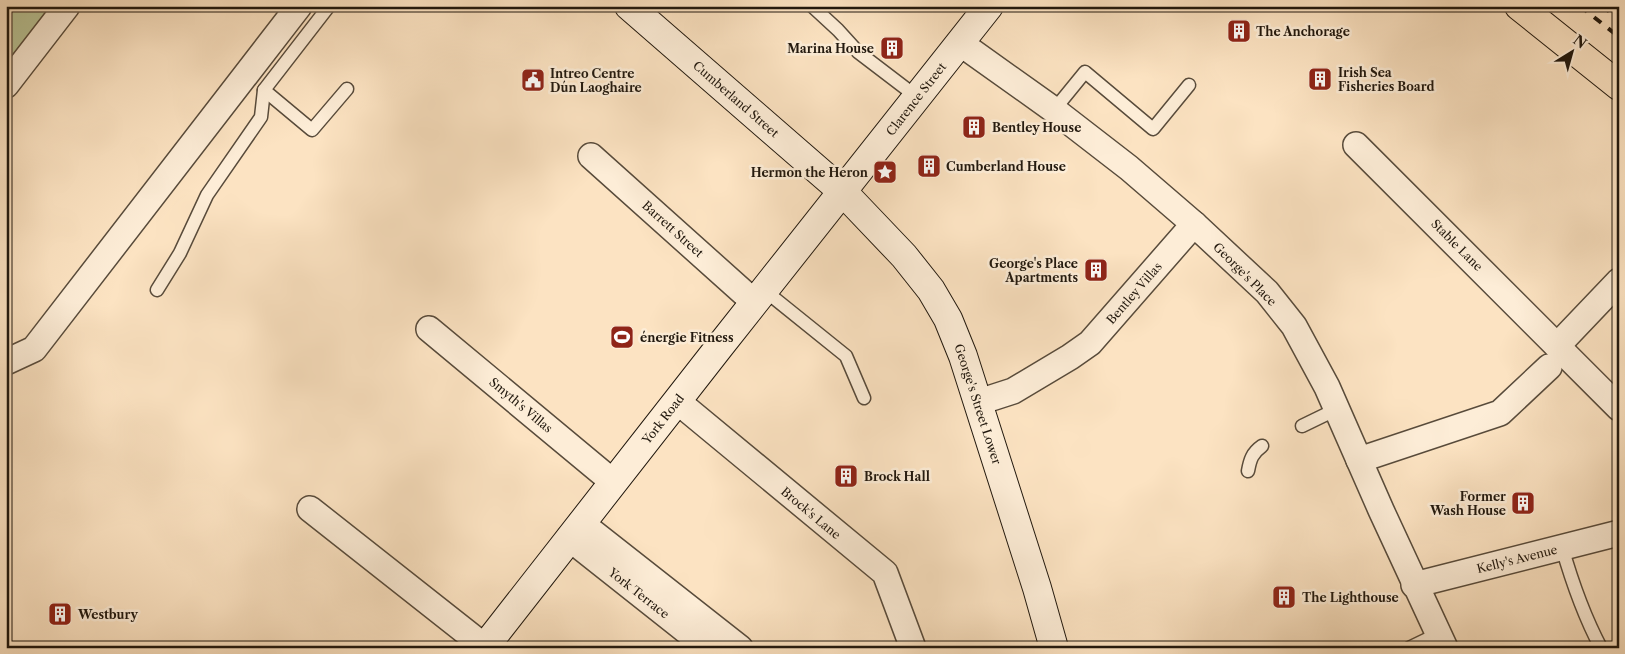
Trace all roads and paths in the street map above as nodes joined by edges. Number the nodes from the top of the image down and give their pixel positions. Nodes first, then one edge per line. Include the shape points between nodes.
1 (67, 6) edge
2 (299, 6) edge
3 (329, 6) edge
4 (629, 6) edge
5 (812, 6) edge
6 (989, 6) edge
7 (1519, 6) edge
8 (960, 43) junction
9 (6, 84) edge
10 (1189, 85) dead end
11 (1619, 86) edge
12 (347, 89) dead end
13 (264, 90) junction
14 (917, 97) junction
15 (1054, 110) junction
16 (1356, 145) dead end
17 (591, 156) dead end
18 (843, 192) junction
19 (1194, 224) junction
20 (1619, 281) edge
21 (157, 290) dead end
22 (759, 296) junction
23 (428, 329) dead end
24 (1553, 356) junction
25 (6, 362) edge
26 (864, 398) dead end
27 (677, 401) junction
28 (979, 402) junction
29 (1619, 408) edge
30 (1337, 409) junction
31 (1302, 426) dead end
32 (1262, 446) dead end
33 (1359, 460) junction
34 (1248, 472) dead end
35 (613, 482) junction
36 (310, 509) dead end
37 (575, 531) junction
38 (1619, 533) edge
39 (1562, 547) junction
40 (1414, 585) junction
41 (1442, 641) edge
42 (484, 647) edge
43 (708, 648) edge
44 (740, 648) edge
45 (913, 648) edge
46 (1053, 648) edge
47 (1409, 648) edge
48 (1601, 648) edge

1 - 9 street
2 - 25 street via 34,349
3 - 13 lane
4 - 18 main road, Cumberland Street
5 - 14 lane via 858,52
6 - 8 main road, Clarence Street
7 - 11 highway
8 - 14 main road, Clarence Street
8 - 15 street, George's Place
10 - 15 lane via 1153,130 1085,72
12 - 13 lane via 312,130
13 - 21 lane via 261,117 206,194 180,253
14 - 18 main road, Clarence Street
15 - 19 street, George's Place
16 - 24 street, Stable Lane
17 - 22 street, Barrett Street
18 - 22 main road, York Road
18 - 28 main road, George's Street Lower via 904,256 931,290 948,319
19 - 28 street, Bentley Villas via 1090,343 1013,391
19 - 30 street, George's Place via 1267,292 1294,326
20 - 24 street
22 - 26 lane via 846,356
22 - 27 main road, York Road
23 - 35 street, Smyth's Villas
24 - 29 street, Stable Lane
24 - 33 street via 1500,413
27 - 35 main road, York Road
27 - 45 street, Brock's Lane via 885,573
28 - 46 main road, George's Street Lower
30 - 31 lane
30 - 33 street, George's Place
32 - 34 lane via 1250,459
33 - 40 street, George's Place
35 - 37 main road, York Road
36 - 42 street
37 - 42 main road, York Road
37 - 43 street, York Terrace
37 - 44 street
38 - 39 street, Kelly's Avenue
39 - 40 street, Kelly's Avenue
39 - 48 lane via 1582,606
40 - 41 street, George's Place
41 - 47 lane

